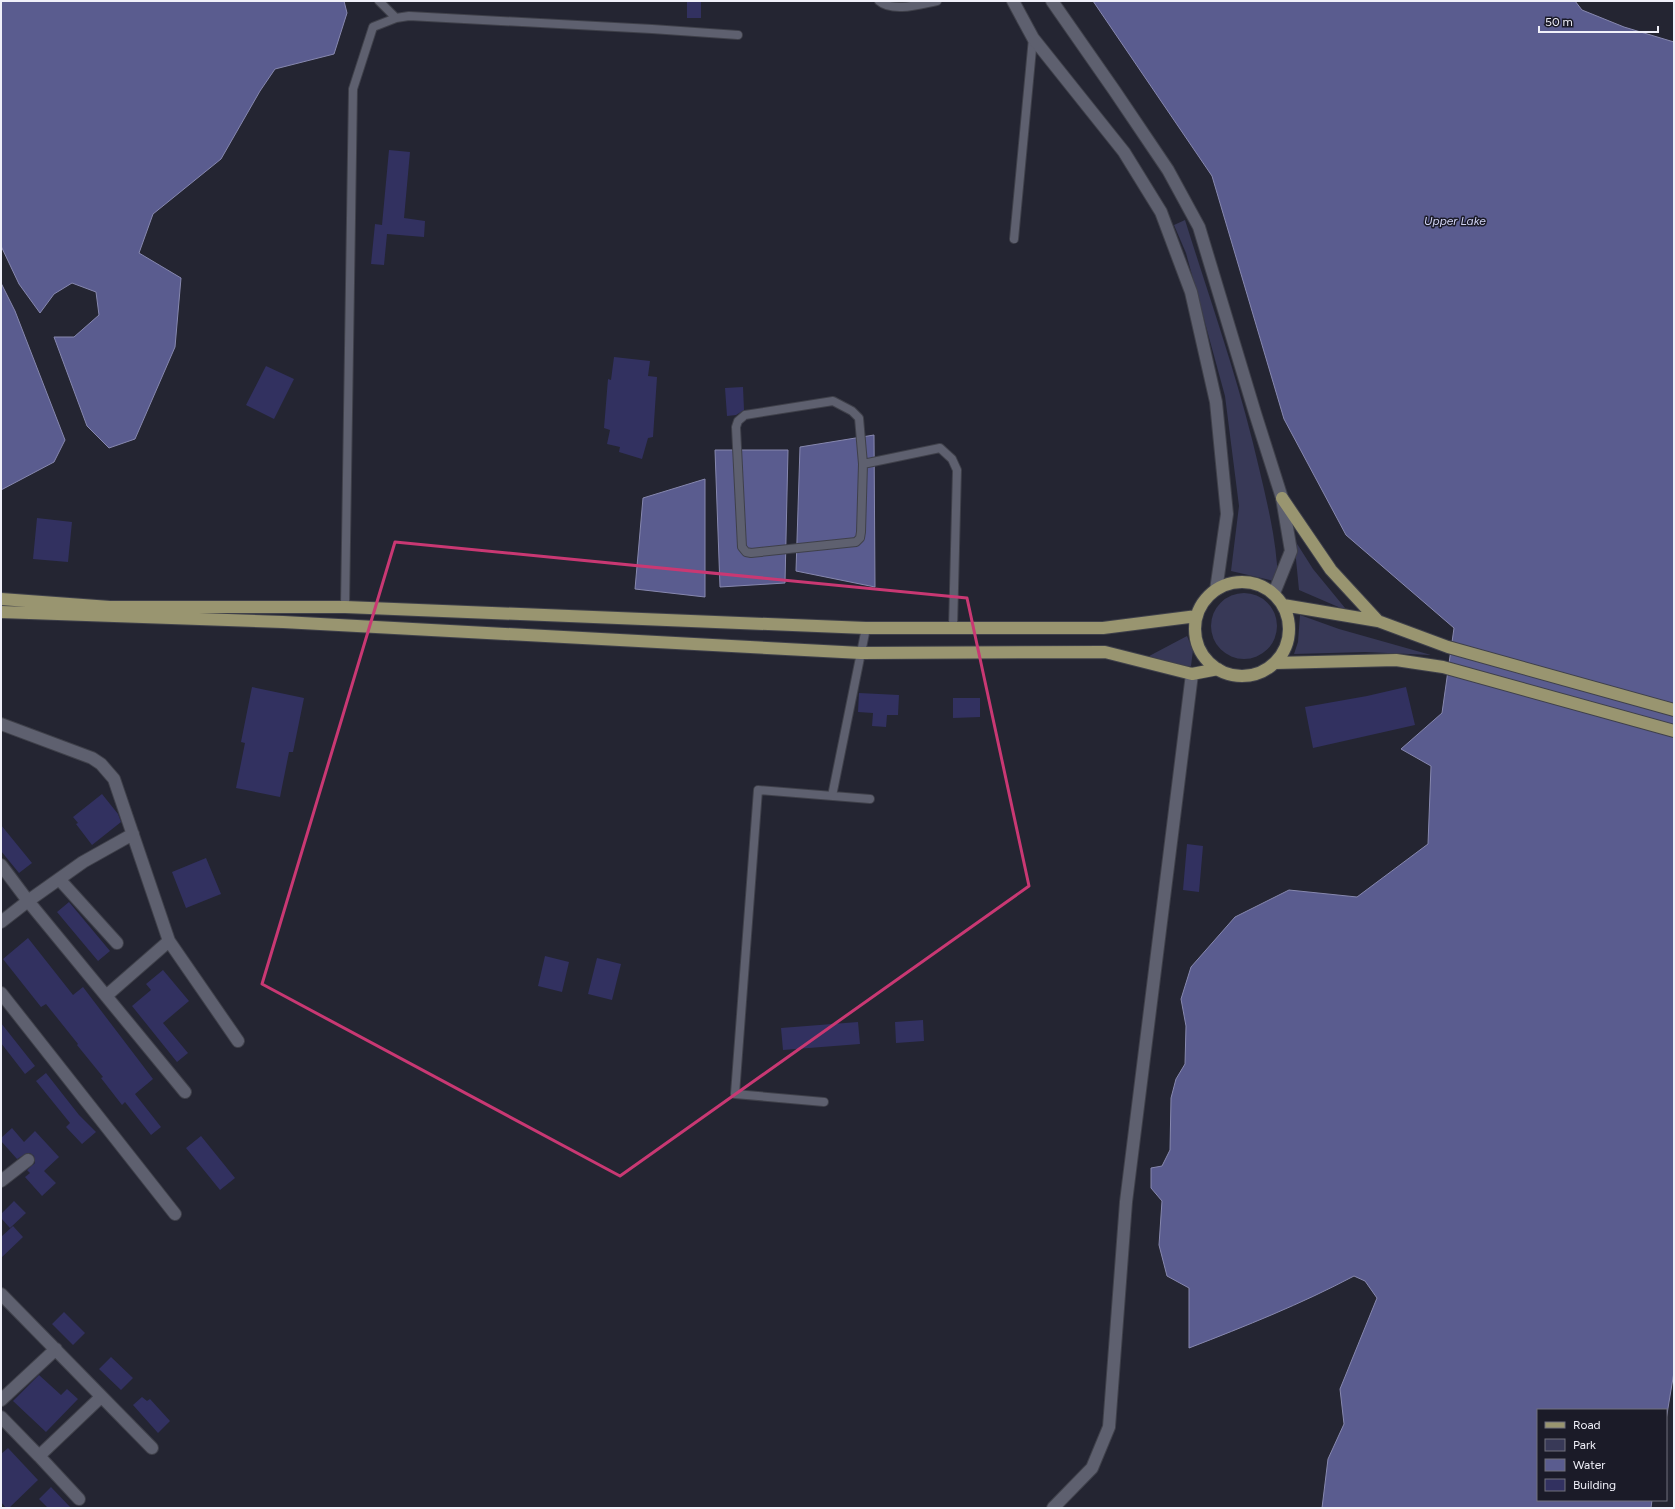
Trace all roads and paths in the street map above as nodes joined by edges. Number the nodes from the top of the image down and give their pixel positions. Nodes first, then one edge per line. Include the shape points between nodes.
1 (379, 1) edge
2 (879, 1) edge
3 (937, 1) edge
4 (1013, 1) edge
5 (1052, 1) edge
6 (396, 18) junction
7 (738, 35) dead end
8 (1033, 38) junction
9 (1014, 239) dead end
10 (863, 464) junction
11 (1282, 498) junction
12 (1216, 590) junction
13 (1274, 593) junction
14 (1, 599) edge
15 (1284, 606) junction
16 (345, 607) junction
17 (1, 612) edge
18 (1197, 616) junction
19 (1378, 621) junction
20 (866, 628) junction
21 (953, 628) junction
22 (861, 653) junction
23 (1275, 663) junction
24 (1218, 670) junction
25 (1192, 674) junction
26 (1674, 710) edge
27 (1, 724) edge
28 (1674, 731) edge
29 (832, 796) junction
30 (870, 799) dead end
31 (133, 834) junction
32 (1, 865) edge
33 (59, 879) junction
34 (28, 901) junction
35 (1, 922) edge
36 (169, 941) junction
37 (117, 943) dead end
38 (1, 993) edge
39 (106, 996) junction
40 (238, 1041) dead end
41 (185, 1092) dead end
42 (824, 1102) dead end
43 (28, 1160) dead end
44 (1, 1181) edge
45 (175, 1214) dead end
46 (1, 1294) edge
47 (56, 1349) junction
48 (101, 1397) junction
49 (1, 1400) edge
50 (1, 1417) edge
51 (152, 1448) dead end
52 (39, 1456) junction
53 (79, 1499) dead end
54 (1053, 1508) edge

1 - 6 lane
2 - 3 lane via 900,7
4 - 8 street
5 - 11 street via 1168,170 1199,227
6 - 7 lane via 409,16
6 - 16 lane via 373,27 353,89
8 - 9 lane
8 - 12 street via 1124,152 1161,212 1191,292 1216,402 1227,514
10 - 10 lane via 861,532 856,542 751,553 742,547 736,428 738,421 745,415 833,401 852,411 859,418
10 - 21 lane via 940,448 952,459 957,470
11 - 13 street via 1291,551
11 - 19 main road via 1331,570
12 - 13 main road via 1230,583 1245,581 1260,585
12 - 18 main road via 1204,601
13 - 15 main road
14 - 16 main road via 110,607
15 - 19 main road
15 - 23 main road via 1289,620 1289,636 1284,651
16 - 20 main road
17 - 22 main road via 283,622
18 - 21 main road via 1103,628
18 - 24 main road via 1195,631 1198,646 1206,659
19 - 26 main road via 1448,647
20 - 21 main road
20 - 22 lane
22 - 25 main road via 1105,652
22 - 29 lane
23 - 24 main road via 1262,672 1247,676 1232,675
23 - 28 main road via 1396,660 1443,667
24 - 25 main road
25 - 54 street via 1130,1163 1109,1427 1092,1468
27 - 31 street via 102,764 114,779
29 - 30 lane
29 - 42 lane via 758,790 735,1094
31 - 33 street via 83,862
31 - 36 street
32 - 34 street
33 - 34 street
33 - 37 street
34 - 35 street
34 - 39 street
36 - 39 street
36 - 40 street
38 - 45 street
39 - 41 street
43 - 44 street
46 - 47 street
47 - 48 street
47 - 49 street
48 - 51 street
48 - 52 street
50 - 52 street
52 - 53 street

